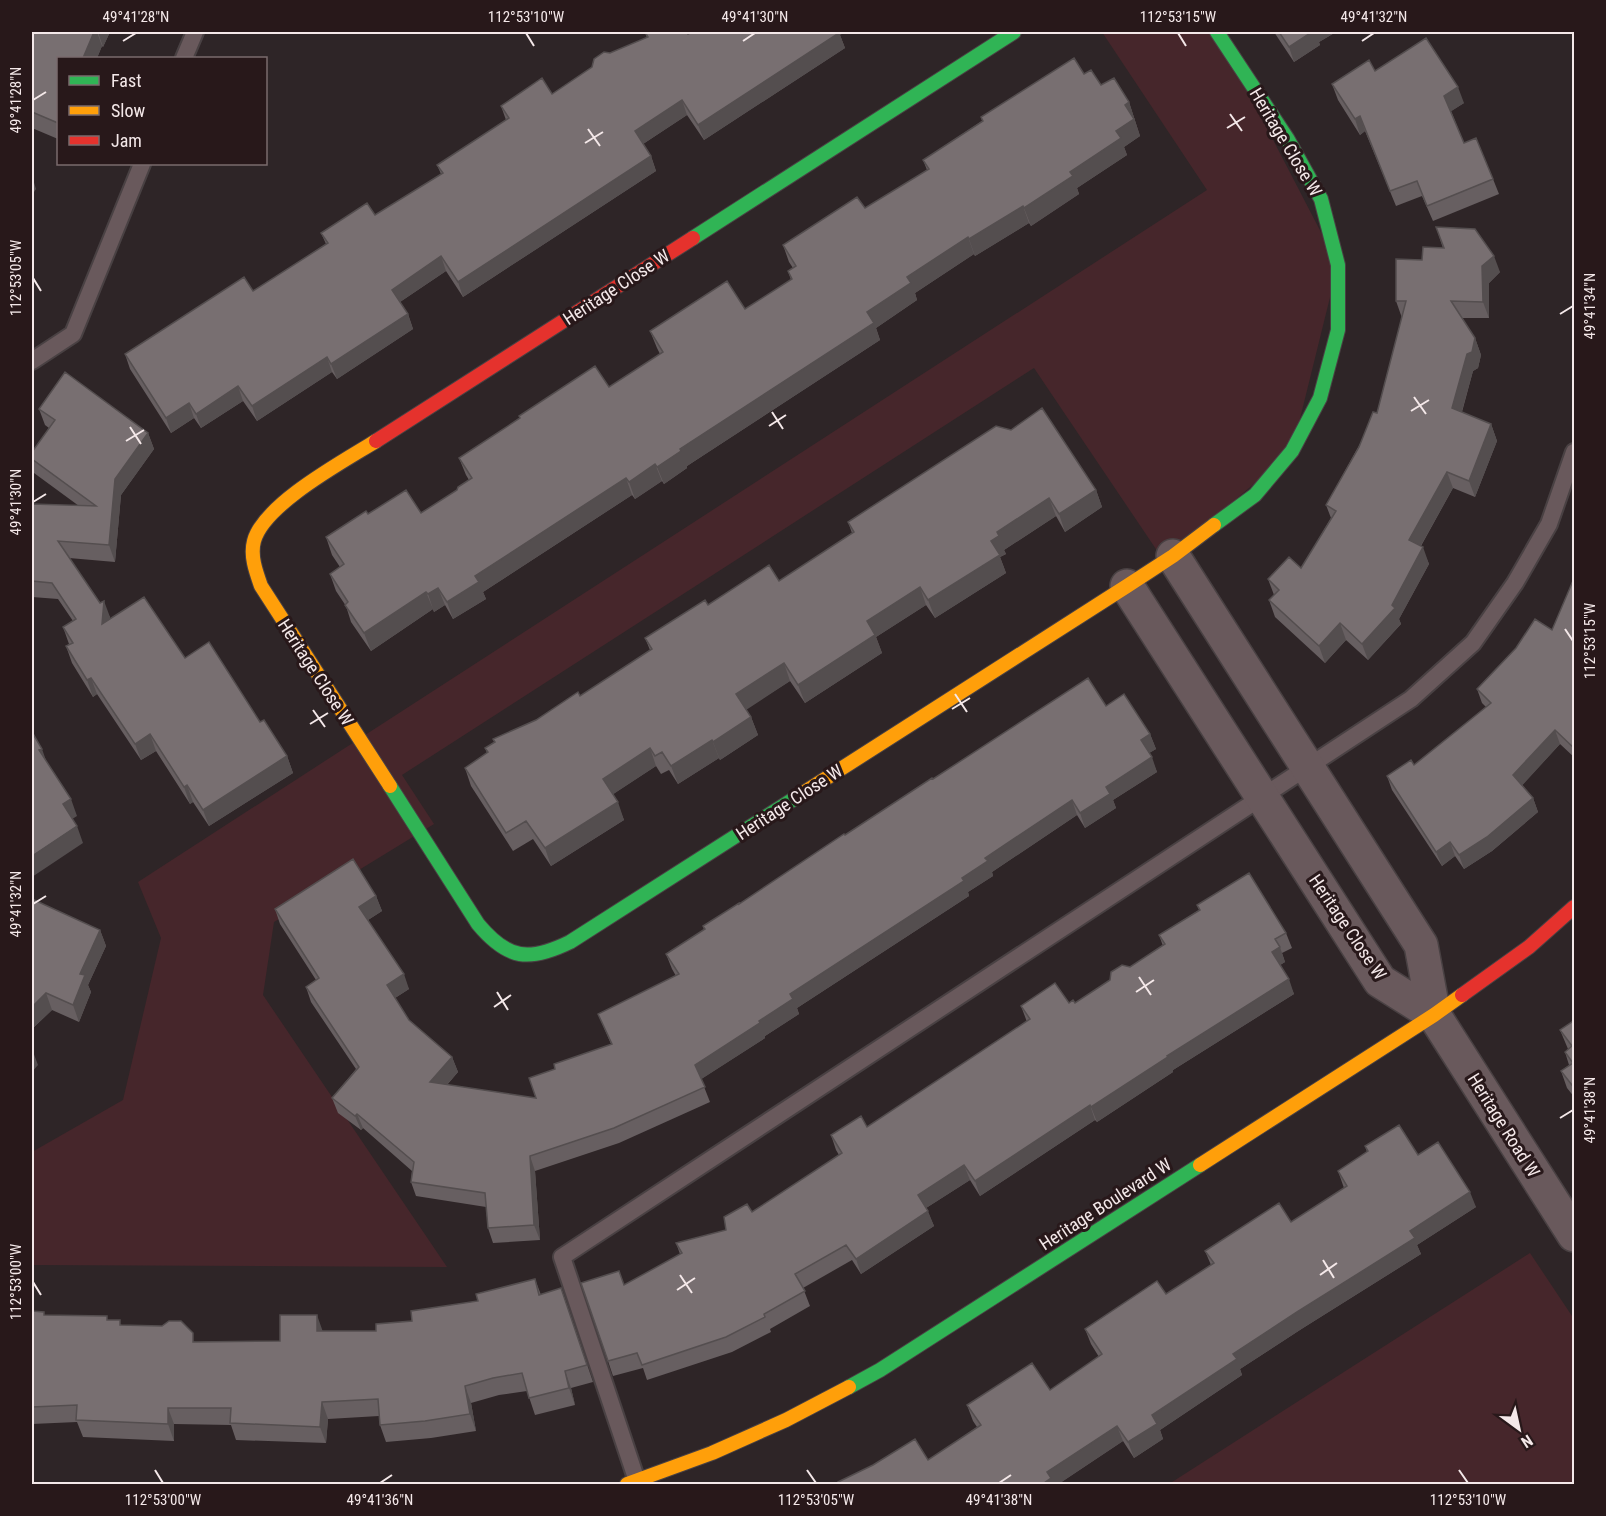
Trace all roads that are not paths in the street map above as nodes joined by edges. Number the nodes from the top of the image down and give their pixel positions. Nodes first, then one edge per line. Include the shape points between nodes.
1 (195, 32) edge
2 (1014, 32) edge
3 (1217, 32) edge
4 (184, 57) edge
5 (142, 165) edge
6 (32, 361) edge
7 (1575, 453) edge
8 (1173, 556) junction
9 (1127, 586) junction
10 (1308, 766) junction
11 (1262, 797) junction
12 (1575, 907) edge
13 (1434, 1015) junction
14 (1575, 1236) edge
15 (634, 1484) edge

1 - 4 lane
2 - 9 street, Heritage Close W via 290,496 254,539 253,564 261,586 478,924 494,942 515,955 532,956 570,942
3 - 8 street, Heritage Close W via 1287,138 1321,199 1338,265 1338,330 1320,398 1292,451 1255,495
5 - 6 lane via 73,334
7 - 10 lane via 1549,524 1515,584 1473,643 1411,699
8 - 9 street, Heritage Close W
8 - 10 street
9 - 11 street, Heritage Close W
10 - 11 lane
10 - 13 street via 1421,945
11 - 13 street, Heritage Close W via 1380,981
11 - 15 lane via 562,1257
12 - 13 street, Heritage Boulevard W via 1529,947
13 - 14 street, Heritage Road W
13 - 15 street, Heritage Boulevard W via 880,1370 786,1420

